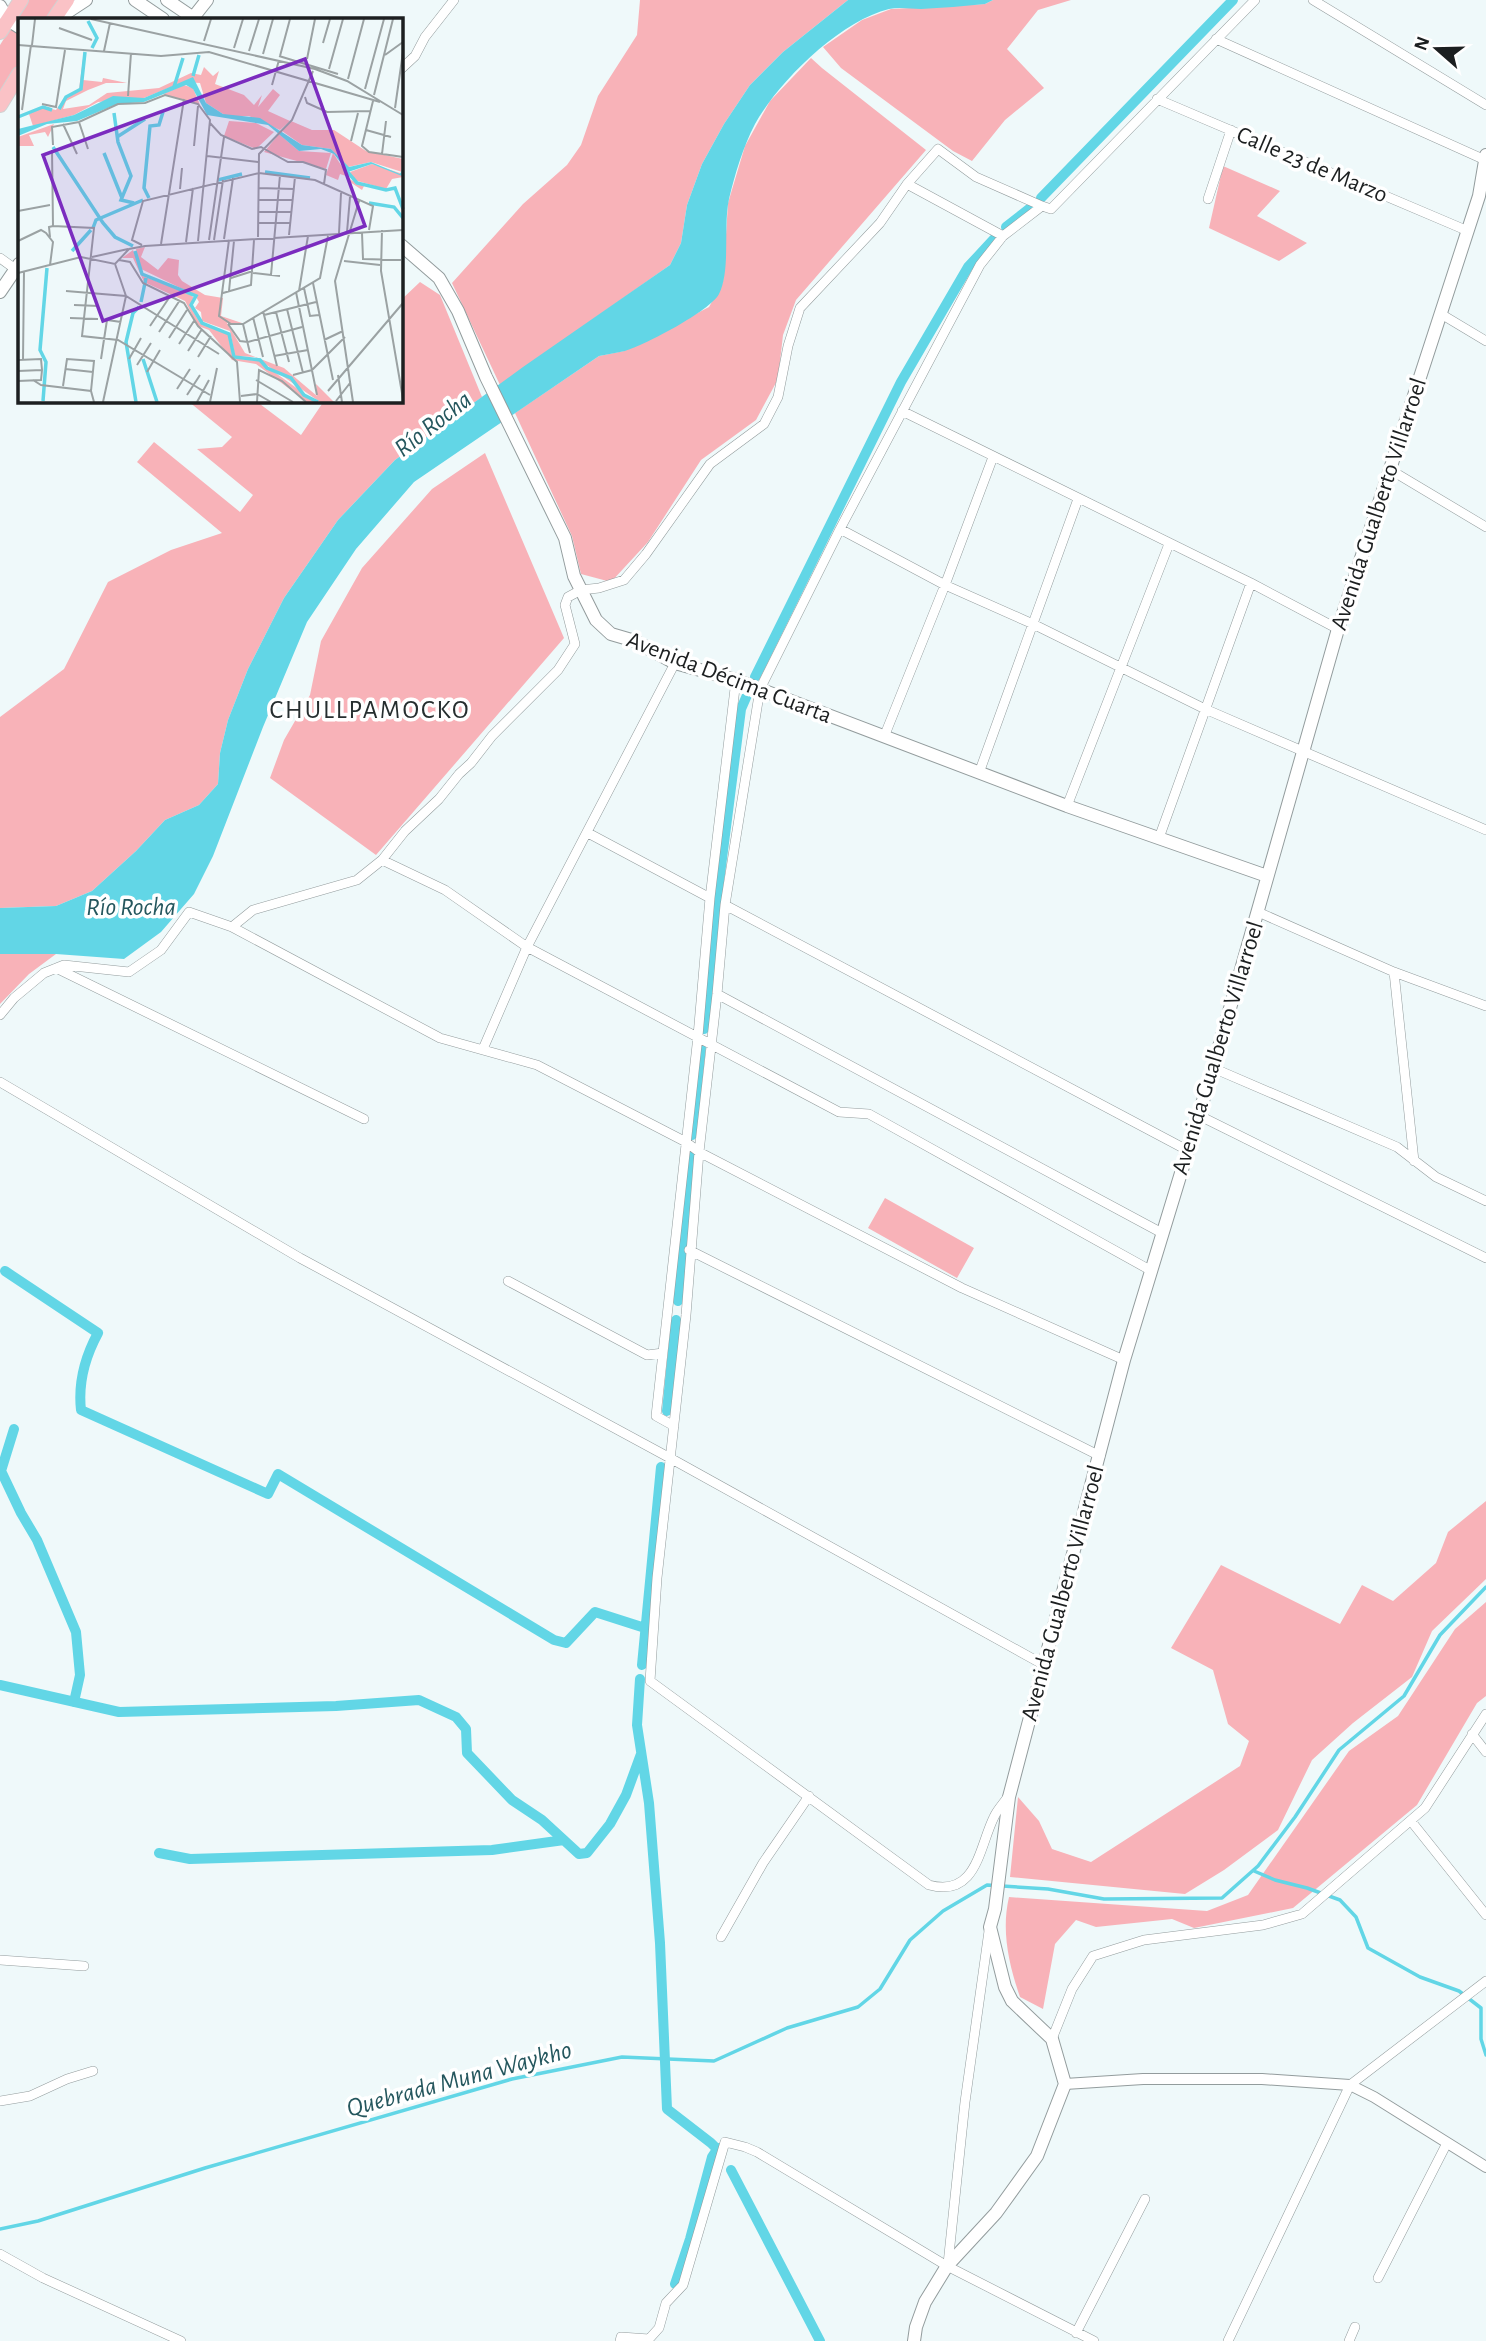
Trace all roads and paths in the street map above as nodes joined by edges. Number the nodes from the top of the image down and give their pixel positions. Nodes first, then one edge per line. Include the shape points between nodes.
1 (21, 0) edge
2 (67, 0) edge
3 (86, 0) edge
4 (135, 0) edge
5 (167, 0) edge
6 (207, 0) edge
7 (454, 0) edge
8 (1255, 0) edge
9 (1313, 0) edge
10 (0, 6) edge
11 (56, 18) edge
12 (57, 18) edge
13 (162, 18) edge
14 (193, 18) edge
15 (195, 18) edge
16 (9, 26) edge
17 (1216, 39) junction
18 (402, 68) edge
19 (18, 76) edge
20 (1157, 99) junction
21 (0, 105) edge
22 (1486, 105) edge
23 (1231, 130) junction
24 (1485, 158) edge
25 (906, 184) junction
26 (1482, 190) edge
27 (1208, 199) dead end
28 (1042, 206) junction
29 (1468, 230) junction
30 (1003, 236) junction
31 (402, 246) edge
32 (0, 258) edge
33 (18, 268) edge
34 (0, 292) edge
35 (1441, 314) junction
36 (1486, 341) edge
37 (902, 411) junction
38 (993, 457) junction
39 (1389, 469) junction
40 (1078, 499) junction
41 (1486, 527) edge
42 (840, 529) junction
43 (1169, 544) junction
44 (1251, 583) junction
45 (945, 585) junction
46 (581, 590) junction
47 (1033, 624) junction
48 (1338, 629) junction
49 (675, 663) junction
50 (1121, 666) junction
51 (736, 680) junction
52 (760, 689) junction
53 (1205, 709) junction
54 (884, 737) junction
55 (1302, 752) junction
56 (979, 773) junction
57 (1067, 806) junction
58 (1486, 830) edge
59 (588, 832) junction
60 (1159, 838) junction
61 (382, 860) junction
62 (1267, 876) junction
63 (710, 898) junction
64 (725, 905) junction
65 (1258, 912) junction
66 (232, 927) junction
67 (527, 947) junction
68 (56, 968) junction
69 (1394, 972) junction
70 (717, 994) junction
71 (1486, 1006) edge
72 (0, 1016) edge
73 (698, 1036) junction
74 (712, 1043) junction
75 (483, 1049) junction
76 (1213, 1068) junction
77 (0, 1082) edge
78 (1198, 1115) junction
79 (364, 1119) dead end
80 (686, 1142) junction
81 (1187, 1150) junction
82 (699, 1152) junction
83 (1414, 1161) junction
84 (1486, 1201) edge
85 (1162, 1233) junction
86 (689, 1250) junction
87 (1486, 1258) edge
88 (1150, 1269) junction
89 (508, 1281) dead end
90 (663, 1353) junction
91 (1124, 1360) junction
92 (674, 1426) junction
93 (1100, 1456) junction
94 (670, 1458) junction
95 (1044, 1665) junction
96 (1486, 1714) edge
97 (1472, 1734) junction
98 (1486, 1752) edge
99 (809, 1797) junction
100 (1009, 1797) junction
101 (1411, 1821) junction
102 (1486, 1915) edge
103 (990, 1927) junction
104 (721, 1937) dead end
105 (0, 1960) edge
106 (84, 1966) dead end
107 (1486, 1981) edge
108 (1052, 2039) junction
109 (93, 2071) dead end
110 (1065, 2084) junction
111 (1350, 2085) junction
112 (0, 2101) edge
113 (1447, 2143) junction
114 (1486, 2167) edge
115 (1144, 2199) dead end
116 (0, 2254) edge
117 (947, 2266) junction
118 (1378, 2278) dead end
119 (1355, 2327) dead end
120 (1076, 2333) junction
121 (181, 2341) edge
122 (620, 2341) edge
123 (914, 2341) edge
124 (1094, 2341) edge
125 (1228, 2341) edge
126 (1349, 2341) edge

1 - 16 highway
2 - 11 highway
3 - 12 main road
4 - 13 main road
5 - 14 main road
6 - 15 main road
7 - 18 street
8 - 17 street
9 - 22 street
10 - 16 main road
17 - 20 street
17 - 24 street
19 - 21 highway
20 - 23 street, Calle 23 de Marzo
20 - 28 street via 1051,209
23 - 27 street
23 - 29 street, Calle 23 de Marzo
24 - 26 main road, Avenida Gualberto Villarroel
25 - 28 street via 937,149 975,177
25 - 30 street
25 - 46 street via 880,223 800,308 778,397 764,424 710,464 624,580
26 - 29 main road, Avenida Gualberto Villarroel
28 - 30 street
29 - 35 main road, Avenida Gualberto Villarroel
30 - 37 street via 980,265
31 - 46 main road, Avenida Décima Cuarta via 439,278 458,311 565,538
32 - 33 street
33 - 34 main road
35 - 36 street
35 - 39 main road, Avenida Gualberto Villarroel
37 - 38 street
37 - 42 street
38 - 40 street
38 - 45 street
39 - 41 street
39 - 48 main road, Avenida Gualberto Villarroel
40 - 43 street
40 - 47 street
42 - 45 street
42 - 52 street
43 - 44 street
43 - 50 street
44 - 48 street
44 - 53 street
45 - 47 street
45 - 54 street
46 - 49 main road, Avenida Décima Cuarta via 596,620 611,634 635,641
46 - 61 street via 568,597 565,605 575,644 558,670 492,736
47 - 50 street
47 - 56 street
48 - 55 main road, Avenida Gualberto Villarroel
49 - 51 main road, Avenida Décima Cuarta
49 - 59 street
50 - 53 street
50 - 57 street
51 - 52 main road, Avenida Décima Cuarta
51 - 63 street
52 - 54 main road, Avenida Décima Cuarta
52 - 64 street
53 - 55 street
53 - 60 street
54 - 56 main road, Avenida Décima Cuarta
55 - 58 street
55 - 62 main road, Avenida Gualberto Villarroel
56 - 57 main road, Avenida Décima Cuarta
57 - 60 main road, Avenida Décima Cuarta
59 - 63 street
59 - 67 street
60 - 62 main road, Avenida Décima Cuarta
61 - 66 street via 357,880 253,910
61 - 67 street via 445,890
62 - 65 main road, Avenida Gualberto Villarroel
63 - 73 street
64 - 70 street
64 - 81 street
65 - 69 street
65 - 76 main road, Avenida Gualberto Villarroel
66 - 68 street via 189,912 160,950 128,972
66 - 75 street via 440,1038
67 - 73 street
67 - 75 street
68 - 72 street via 24,990
68 - 79 street
69 - 71 street
69 - 83 street
70 - 74 street
70 - 85 street
73 - 74 street
73 - 80 street
74 - 82 street
74 - 88 street via 839,1112 869,1114
75 - 80 street via 537,1065
76 - 78 main road, Avenida Gualberto Villarroel
76 - 83 street via 1397,1147
77 - 94 street via 300,1258
78 - 81 main road, Avenida Gualberto Villarroel
78 - 87 street
80 - 82 street
80 - 90 street
81 - 85 main road, Avenida Gualberto Villarroel
82 - 86 street
82 - 91 street via 962,1288
83 - 84 street
85 - 88 main road, Avenida Gualberto Villarroel
86 - 92 street
86 - 93 street
88 - 91 main road, Avenida Gualberto Villarroel
89 - 90 street via 647,1355
90 - 92 street via 656,1416
91 - 93 main road, Avenida Gualberto Villarroel
92 - 94 street
93 - 95 main road, Avenida Gualberto Villarroel
94 - 95 street
94 - 99 street via 650,1681
95 - 100 main road, Avenida Gualberto Villarroel
96 - 97 street
97 - 98 street
97 - 101 street via 1425,1808
99 - 100 street via 929,1885 941,1888 963,1882 971,1873 995,1815
99 - 104 street via 763,1863
100 - 103 main road, Avenida Gualberto Villarroel
101 - 102 street
101 - 108 street via 1302,1914 1263,1925 1144,1940 1093,1956 1072,1989
103 - 108 main road via 1005,1987 1030,2020
103 - 117 street
105 - 106 street
107 - 111 street
108 - 110 main road
109 - 112 street via 30,2096
110 - 111 street via 1262,2079
110 - 117 main road via 1037,2156 996,2213
111 - 113 street
111 - 125 street
113 - 114 street
113 - 118 street
115 - 120 street
116 - 121 street
117 - 120 street
117 - 122 street via 757,2152 725,2142 683,2286 666,2303 659,2328 649,2339 621,2337
117 - 123 main road via 925,2302
119 - 126 street
120 - 124 street

